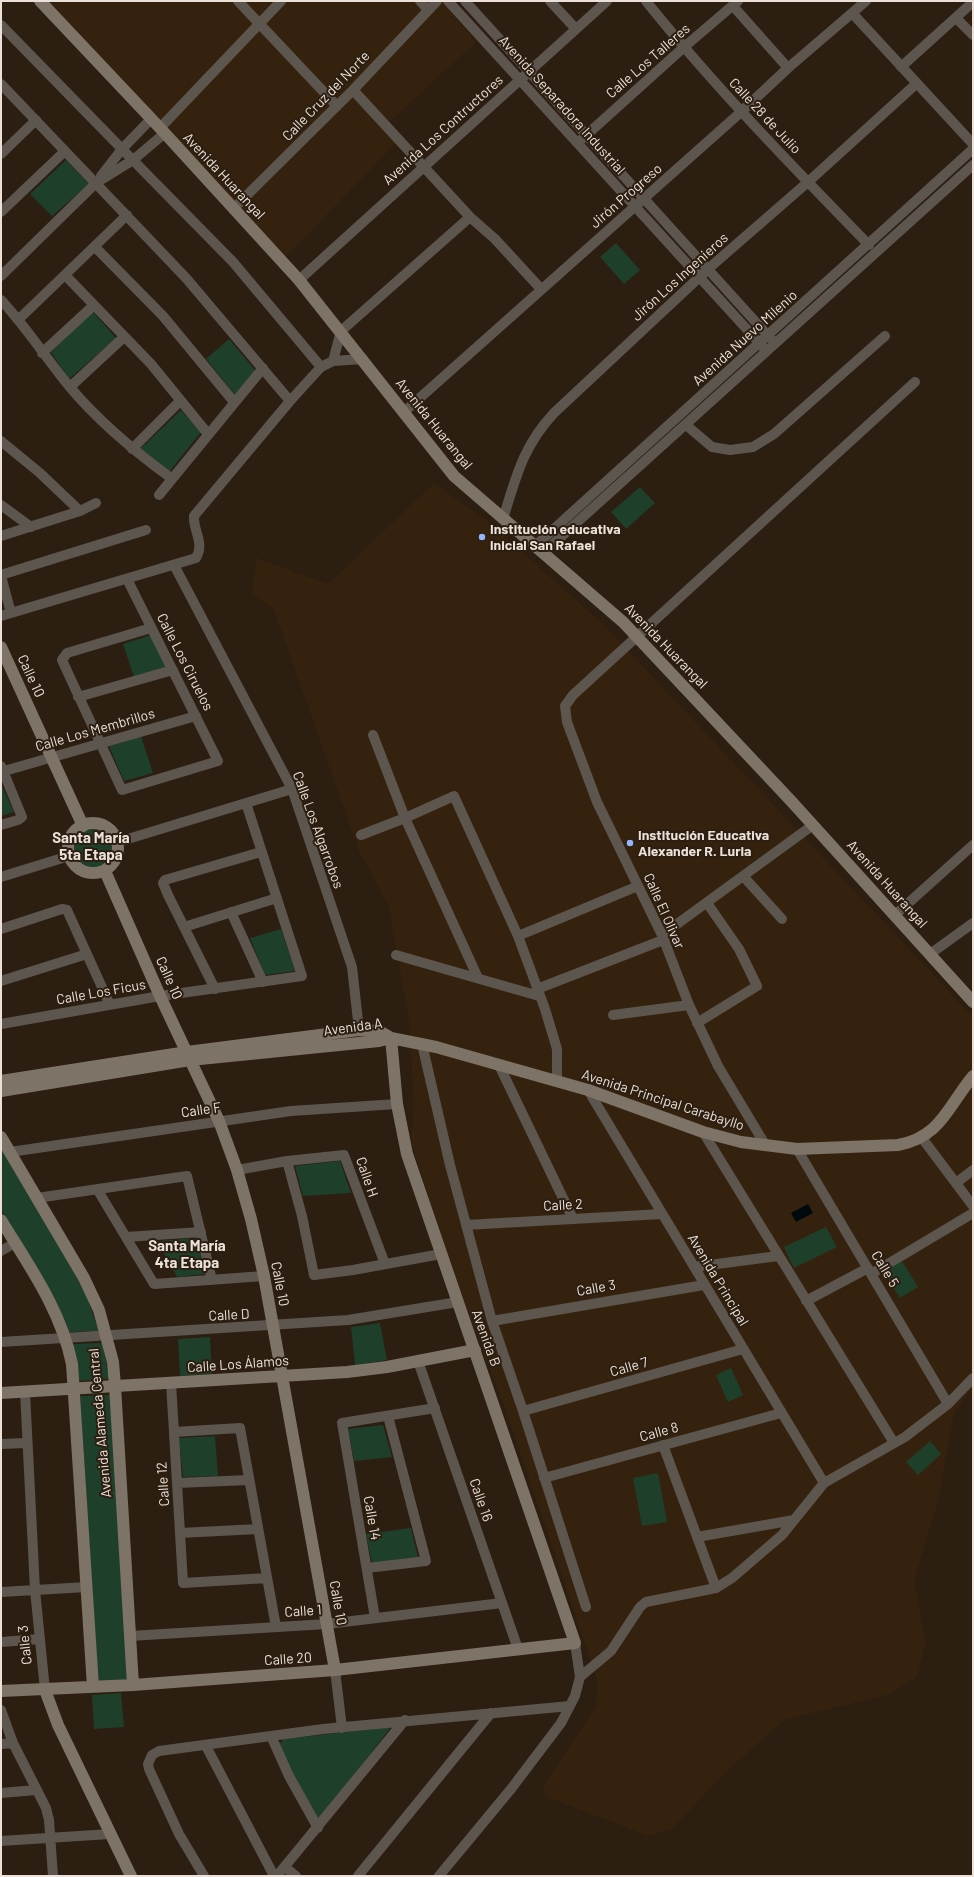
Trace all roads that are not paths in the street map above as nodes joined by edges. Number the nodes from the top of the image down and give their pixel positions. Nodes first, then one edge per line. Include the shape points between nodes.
1 (238, 1) edge
2 (281, 1) edge
3 (420, 1) edge
4 (437, 1) edge
5 (448, 1) edge
6 (465, 1) edge
7 (550, 1) edge
8 (607, 1) edge
9 (646, 1) edge
10 (866, 1) edge
11 (44, 2) edge
12 (973, 2) edge
13 (736, 4) edge
14 (428, 10) junction
15 (852, 14) junction
16 (956, 18) junction
17 (259, 24) junction
18 (1, 25) edge
19 (576, 29) junction
20 (973, 35) edge
21 (683, 48) junction
22 (901, 67) junction
23 (788, 68) junction
24 (528, 71) junction
25 (519, 79) junction
26 (1, 84) edge
27 (916, 84) junction
28 (353, 90) junction
29 (337, 106) junction
30 (742, 112) junction
31 (151, 119) junction
32 (36, 120) junction
33 (162, 130) junction
34 (586, 135) junction
35 (577, 143) junction
36 (973, 144) edge
37 (122, 149) junction
38 (973, 149) edge
39 (2, 151) edge
40 (66, 151) junction
41 (133, 160) junction
42 (973, 165) edge
43 (424, 166) junction
44 (808, 182) junction
45 (96, 183) junction
46 (644, 198) junction
47 (635, 206) junction
48 (234, 208) junction
49 (1, 212) edge
50 (127, 215) junction
51 (470, 217) junction
52 (869, 245) junction
53 (95, 247) junction
54 (708, 269) junction
55 (65, 275) junction
56 (1, 276) edge
57 (700, 277) junction
58 (299, 280) junction
59 (541, 289) junction
60 (1, 300) edge
61 (94, 306) junction
62 (19, 319) junction
63 (341, 331) junction
64 (768, 336) junction
65 (885, 336) dead end
66 (124, 337) junction
67 (760, 344) junction
68 (776, 344) junction
69 (767, 352) junction
70 (42, 353) junction
71 (363, 359) junction
72 (333, 361) junction
73 (321, 367) junction
74 (263, 368) junction
75 (915, 382) dead end
76 (70, 387) junction
77 (180, 401) junction
78 (290, 401) junction
79 (234, 402) junction
80 (404, 412) junction
81 (686, 425) junction
82 (208, 434) junction
83 (1, 441) edge
84 (132, 449) junction
85 (171, 478) junction
86 (159, 495) dead end
87 (96, 503) dead end
88 (1, 505) edge
89 (80, 511) junction
90 (503, 519) junction
91 (31, 527) junction
92 (146, 530) dead end
93 (1, 536) edge
94 (539, 550) junction
95 (174, 565) junction
96 (1, 575) edge
97 (128, 579) junction
98 (6, 614) edge
99 (151, 628) junction
100 (636, 636) junction
101 (1, 647) edge
102 (173, 670) junction
103 (78, 697) junction
104 (196, 716) junction
105 (373, 735) dead end
106 (99, 743) junction
107 (51, 757) junction
108 (2, 769) edge
109 (292, 789) junction
110 (246, 803) junction
111 (406, 818) junction
112 (1, 825) edge
113 (813, 825) junction
114 (83, 826) junction
115 (361, 835) dead end
116 (118, 842) junction
117 (973, 845) edge
118 (261, 852) junction
119 (70, 856) junction
120 (105, 871) junction
121 (743, 876) junction
122 (1, 877) edge
123 (638, 886) junction
124 (277, 898) junction
125 (707, 903) junction
126 (231, 912) junction
127 (895, 915) junction
128 (782, 919) dead end
129 (973, 923) edge
130 (184, 927) junction
131 (1, 929) edge
132 (518, 936) junction
133 (662, 938) junction
134 (87, 954) junction
135 (930, 954) junction
136 (396, 955) dead end
137 (478, 978) junction
138 (1, 981) edge
139 (263, 982) junction
140 (215, 989) junction
141 (538, 992) junction
142 (160, 996) junction
143 (973, 1002) edge
144 (110, 1005) junction
145 (690, 1005) junction
146 (613, 1015) dead end
147 (697, 1023) junction
148 (1, 1024) edge
149 (359, 1030) junction
150 (180, 1038) junction
151 (391, 1038) junction
152 (422, 1044) junction
153 (172, 1054) junction
154 (188, 1056) junction
155 (500, 1065) junction
156 (973, 1076) edge
157 (1, 1081) edge
158 (557, 1082) junction
159 (588, 1090) junction
160 (1, 1091) edge
161 (396, 1104) junction
162 (219, 1121) junction
163 (703, 1132) junction
164 (1, 1137) edge
165 (922, 1138) junction
166 (766, 1146) junction
167 (797, 1149) junction
168 (10, 1152) junction
169 (287, 1161) junction
170 (237, 1170) junction
171 (973, 1170) edge
172 (956, 1183) junction
173 (97, 1189) junction
174 (37, 1198) junction
175 (973, 1206) edge
176 (973, 1213) edge
177 (662, 1214) junction
178 (573, 1219) junction
179 (1, 1220) edge
180 (466, 1225) junction
181 (201, 1232) junction
182 (126, 1237) junction
183 (15, 1243) junction
184 (1, 1251) edge
185 (440, 1254) junction
186 (778, 1256) junction
187 (384, 1264) junction
188 (694, 1267) junction
189 (869, 1271) junction
190 (264, 1276) junction
191 (212, 1280) junction
192 (704, 1285) junction
193 (806, 1300) junction
194 (458, 1302) junction
195 (492, 1321) junction
196 (273, 1326) junction
197 (107, 1336) junction
198 (67, 1338) junction
199 (1, 1342) edge
200 (743, 1349) junction
201 (475, 1350) junction
202 (418, 1361) junction
203 (282, 1376) junction
204 (973, 1378) edge
205 (171, 1383) junction
206 (115, 1386) junction
207 (74, 1389) junction
208 (25, 1392) junction
209 (1, 1394) edge
210 (948, 1404) junction
211 (435, 1408) junction
212 (523, 1411) junction
213 (781, 1413) junction
214 (388, 1416) junction
215 (174, 1432) junction
216 (26, 1443) junction
217 (894, 1443) junction
218 (1, 1444) edge
219 (663, 1445) junction
220 (544, 1478) junction
221 (249, 1480) junction
222 (177, 1483) junction
223 (824, 1483) junction
224 (794, 1520) junction
225 (258, 1529) junction
226 (180, 1532) junction
227 (697, 1537) junction
228 (367, 1568) junction
229 (267, 1578) junction
230 (87, 1587) junction
231 (716, 1588) junction
232 (35, 1590) junction
233 (1, 1592) edge
234 (502, 1603) junction
235 (586, 1608) dead end
236 (375, 1618) junction
237 (327, 1624) junction
238 (276, 1627) junction
239 (130, 1636) junction
240 (40, 1639) junction
241 (1, 1642) edge
242 (576, 1643) junction
243 (518, 1649) junction
244 (335, 1670) junction
245 (580, 1677) junction
246 (133, 1685) junction
247 (93, 1687) junction
248 (45, 1690) junction
249 (1, 1691) edge
250 (570, 1706) junction
251 (1, 1710) edge
252 (491, 1713) junction
253 (405, 1720) junction
254 (342, 1728) junction
255 (272, 1736) junction
256 (13, 1743) junction
257 (1, 1744) edge
258 (206, 1746) junction
259 (36, 1790) junction
260 (1, 1793) edge
261 (318, 1828) junction
262 (110, 1834) junction
263 (51, 1838) junction
264 (1, 1841) edge
265 (285, 1867) junction
266 (53, 1876) edge
267 (131, 1876) edge
268 (204, 1876) edge
269 (274, 1876) edge
270 (277, 1876) edge
271 (296, 1876) edge
272 (358, 1876) edge
273 (440, 1876) edge

1 - 17 street
2 - 17 street
3 - 14 street
4 - 14 street, Calle Cruz del Norte
5 - 25 street, Avenida Separadora Industrial
6 - 24 street, Avenida Separadora Industrial
7 - 19 street
8 - 19 street, Avenida Los Contructores
9 - 21 street, Calle 28 de Julio
10 - 15 street, Jirón Progreso
11 - 31 street, Avenida Huarangal
12 - 16 street
13 - 21 street, Calle Los Talleres
13 - 23 street
14 - 28 street, Calle Cruz del Norte
15 - 22 street
15 - 23 street, Jirón Progreso
16 - 20 street
16 - 22 street
17 - 29 street
17 - 33 street
18 - 37 street
19 - 24 street, Avenida Los Contructores
21 - 30 street, Calle 28 de Julio
21 - 34 street, Calle Los Talleres
22 - 27 street
23 - 30 street, Jirón Progreso
24 - 25 street, Avenida Los Contructores
24 - 34 street, Avenida Separadora Industrial
25 - 35 street, Avenida Separadora Industrial
25 - 43 street, Avenida Los Contructores
26 - 32 street
27 - 36 street
27 - 44 street, Jirón Los Ingenieros
28 - 29 street, Calle Cruz del Norte
28 - 43 street
29 - 48 street, Calle Cruz del Norte
30 - 44 street, Calle 28 de Julio
30 - 46 street, Jirón Progreso
31 - 33 street, Avenida Huarangal
31 - 37 street
32 - 39 street
32 - 40 street
33 - 41 street
33 - 48 street, Avenida Huarangal
34 - 35 street, Calle Los Talleres
34 - 46 street, Avenida Separadora Industrial
35 - 47 street, Avenida Separadora Industrial
37 - 41 street
37 - 45 street
38 - 52 street, Avenida Nuevo Milenio
40 - 45 street
40 - 49 street
41 - 45 street
41 - 73 street via 233,262
42 - 68 street, Avenida Nuevo Milenio
43 - 51 street
43 - 58 street, Avenida Los Contructores
44 - 52 street, Calle 28 de Julio
44 - 54 street, Jirón Los Ingenieros
45 - 50 street
45 - 56 street
46 - 47 street, Jirón Progreso
46 - 54 street, Avenida Separadora Industrial
47 - 57 street, Avenida Separadora Industrial
47 - 59 street, Jirón Progreso
48 - 58 street, Avenida Huarangal
50 - 53 street
50 - 74 street via 186,278
51 - 59 street via 495,239
51 - 63 street
52 - 64 street, Avenida Nuevo Milenio
53 - 55 street
53 - 79 street via 163,316
54 - 57 street, Jirón Los Ingenieros
54 - 64 street, Avenida Separadora Industrial
55 - 61 street
55 - 62 street
57 - 67 street, Avenida Separadora Industrial
57 - 90 street, Jirón Los Ingenieros via 538,430 518,470
58 - 63 street, Avenida Huarangal
59 - 80 street, Jirón Progreso
60 - 62 street
61 - 66 street
61 - 70 street
62 - 70 street
63 - 71 street, Avenida Huarangal
63 - 72 street
64 - 67 street, Avenida Nuevo Milenio
64 - 68 street, Avenida Separadora Industrial
65 - 81 street via 774,434 753,447 730,450 712,447
66 - 76 street
66 - 77 street via 151,364
67 - 69 street, Avenida Separadora Industrial
67 - 94 street, Avenida Nuevo Milenio
68 - 69 street, Avenida Nuevo Milenio
69 - 81 street, Avenida Nuevo Milenio
70 - 76 street
71 - 72 street
71 - 80 street, Avenida Huarangal
72 - 73 street
73 - 78 street
74 - 78 street
74 - 79 street
75 - 100 street
76 - 84 street via 100,420
77 - 82 street
77 - 84 street
78 - 95 street via 194,516 193,524 200,542 196,558
79 - 82 street
80 - 90 street, Avenida Huarangal via 454,476
81 - 94 street, Avenida Nuevo Milenio
82 - 85 street
83 - 89 street
84 - 85 street
85 - 86 street
87 - 89 street
88 - 91 street
89 - 91 street
90 - 94 street, Avenida Huarangal
91 - 93 street
92 - 96 street
94 - 100 street, Avenida Huarangal via 609,609
95 - 97 street
95 - 109 street, Calle Los Algarrobos
96 - 98 street
97 - 98 street
97 - 99 street, Calle Los Ciruelos
99 - 102 street, Calle Los Ciruelos
99 - 103 street via 67,653 62,660
100 - 113 street, Avenida Huarangal
100 - 123 street, Calle El Olivar via 573,695 565,706 567,722 597,802
101 - 107 street, Calle 10
102 - 103 street
102 - 104 street, Calle Los Ciruelos
103 - 106 street
104 - 106 street, Calle Los Membrillos
104 - 106 street, Calle Los Ciruelos via 218,759 217,763 123,789 120,788
105 - 111 street
106 - 107 street, Calle Los Membrillos
107 - 108 street, Calle Los Membrillos
107 - 114 street, Calle 10
108 - 112 street via 22,816 18,820
109 - 110 street
109 - 149 street, Calle Los Algarrobos via 352,967
110 - 116 street
110 - 118 street
111 - 115 street
111 - 132 street via 454,796
111 - 137 street
113 - 121 street
113 - 127 street, Avenida Huarangal
114 - 116 street via 91,823 100,824 114,834
114 - 119 street via 72,835 68,849
116 - 120 street via 116,859
117 - 127 street
118 - 124 street
118 - 130 street via 165,880 164,886
119 - 120 street via 74,864 84,872 97,874
119 - 122 street
120 - 142 street, Calle 10
121 - 125 street
121 - 128 street
123 - 132 street
123 - 133 street, Calle El Olivar
124 - 126 street
124 - 139 street, Calle Los Ficus via 302,976
125 - 133 street
125 - 147 street via 739,949 757,986
126 - 130 street
126 - 139 street
127 - 135 street, Avenida Huarangal
129 - 135 street
130 - 140 street
131 - 134 street via 64,909 67,910
132 - 141 street
133 - 141 street
133 - 145 street, Calle El Olivar
134 - 138 street
134 - 144 street
135 - 143 street, Avenida Huarangal
136 - 137 street
137 - 141 street
139 - 140 street, Calle Los Ficus
140 - 142 street, Calle Los Ficus
141 - 158 street via 557,1049
142 - 144 street, Calle Los Ficus
142 - 150 street, Calle 10
144 - 148 street, Calle Los Ficus
145 - 146 street
145 - 147 street, Calle El Olivar
147 - 166 street, Calle El Olivar via 718,1066
149 - 151 street, Avenida A via 379,1031
149 - 154 street, Avenida A
150 - 153 street via 177,1049
150 - 154 street, Calle 10
151 - 152 street, Avenida Principal Carabayllo
151 - 154 street, Avenida A
151 - 161 street, Avenida B
152 - 155 street, Avenida Principal Carabayllo
152 - 180 street, Avenida B via 444,1143
153 - 154 street, Avenida A
153 - 157 street, Avenida A
154 - 160 street, Avenida A
154 - 162 street, Calle 10
155 - 158 street, Avenida Principal Carabayllo
155 - 178 street
156 - 165 street, Avenida Principal Carabayllo via 941,1121
158 - 159 street, Avenida Principal Carabayllo
159 - 163 street, Avenida Principal Carabayllo
159 - 177 street, Avenida Principal
161 - 162 street, Calle F via 312,1109
161 - 185 street, Avenida B via 407,1154
162 - 168 street, Calle F
162 - 170 street, Calle 10
163 - 166 street, Avenida Principal Carabayllo
163 - 186 street
164 - 168 street, Avenida Alameda Central
165 - 167 street, Avenida Principal Carabayllo via 898,1145
165 - 172 street
166 - 167 street, Avenida Principal Carabayllo
167 - 189 street, Calle 5
168 - 174 street, Avenida Alameda Central
169 - 170 street, Calle H
169 - 187 street, Calle H via 344,1155
169 - 187 street via 314,1275
170 - 190 street, Calle 10
171 - 172 street
172 - 175 street
173 - 174 street
173 - 181 street via 187,1176
173 - 182 street
174 - 197 street, Avenida Alameda Central via 84,1278 99,1310
176 - 189 street
177 - 178 street, Calle 2
177 - 188 street, Avenida Principal
178 - 180 street, Calle 2
179 - 183 street, Avenida Alameda Central
180 - 195 street, Avenida B
181 - 182 street
181 - 191 street
182 - 191 street via 154,1284
183 - 184 street
183 - 198 street, Avenida Alameda Central via 49,1299
185 - 187 street
185 - 194 street, Avenida B
186 - 188 street
186 - 193 street
188 - 192 street, Avenida Principal
189 - 193 street
189 - 210 street, Calle 5
190 - 191 street
190 - 196 street, Calle 10
192 - 195 street, Calle 3
192 - 200 street, Avenida Principal
193 - 217 street
194 - 196 street, Calle D via 348,1320
194 - 201 street, Avenida B
195 - 212 street, Avenida B
196 - 197 street, Calle D
196 - 203 street, Calle 10
197 - 198 street, Calle D
197 - 206 street, Avenida Alameda Central
198 - 199 street, Calle D
198 - 207 street, Avenida Alameda Central
200 - 212 street, Calle 7
200 - 213 street, Avenida Principal
201 - 202 street, Calle Los Álamos
201 - 242 street, Avenida B
202 - 203 street, Calle Los Álamos via 347,1372
202 - 211 street, Calle 16
203 - 205 street, Calle Los Álamos
203 - 237 street, Calle 10
204 - 210 street
205 - 206 street, Calle Los Álamos
205 - 215 street, Calle 12
206 - 207 street, Calle Los Álamos
206 - 239 street, Avenida Alameda Central
207 - 208 street, Calle Los Álamos
207 - 230 street, Avenida Alameda Central
208 - 209 street, Calle Los Álamos
208 - 216 street, Calle 3
210 - 217 street
211 - 214 street
211 - 234 street, Calle 16
212 - 220 street, Avenida B
213 - 219 street, Calle 8
213 - 223 street, Avenida Principal
214 - 228 street, Calle 14 via 342,1423
214 - 228 street via 426,1561
215 - 221 street via 240,1428
215 - 222 street, Calle 12
216 - 218 street
216 - 232 street, Calle 3
217 - 223 street
219 - 220 street, Calle 8
219 - 227 street
220 - 235 street, Avenida B
221 - 222 street
221 - 225 street
222 - 226 street, Calle 12
223 - 224 street
224 - 227 street
224 - 231 street via 782,1535 732,1578
225 - 226 street
225 - 229 street
226 - 229 street, Calle 12 via 183,1583
227 - 231 street
228 - 236 street, Calle 14
229 - 238 street
230 - 232 street
230 - 247 street, Avenida Alameda Central
231 - 245 street via 646,1602 609,1654
232 - 233 street
232 - 240 street, Calle 3
234 - 236 street, Calle 1
234 - 243 street, Calle 16
236 - 237 street, Calle 1
237 - 238 street, Calle 1
237 - 244 street, Calle 10
238 - 239 street, Calle 1
239 - 246 street, Avenida Alameda Central
240 - 241 street
240 - 248 street, Calle 3
242 - 243 street, Calle 20
242 - 245 street
243 - 244 street, Calle 20
244 - 246 street, Calle 20
244 - 254 street, Calle 10
245 - 250 street
246 - 247 street, Calle 20
247 - 248 street, Calle 20
248 - 249 street, Calle 20
248 - 262 street, Calle 3 via 58,1725
250 - 252 street
250 - 273 street via 548,1742
251 - 256 street
252 - 253 street
252 - 272 street
253 - 254 street
253 - 261 street
254 - 255 street
255 - 258 street
255 - 261 street via 289,1776
256 - 257 street
256 - 259 street
258 - 268 street via 159,1751 149,1758 148,1764 179,1834
258 - 269 street
259 - 260 street
259 - 263 street via 46,1808
261 - 265 street
262 - 263 street
262 - 267 street, Calle 3
263 - 264 street
263 - 266 street
265 - 270 street
265 - 271 street

